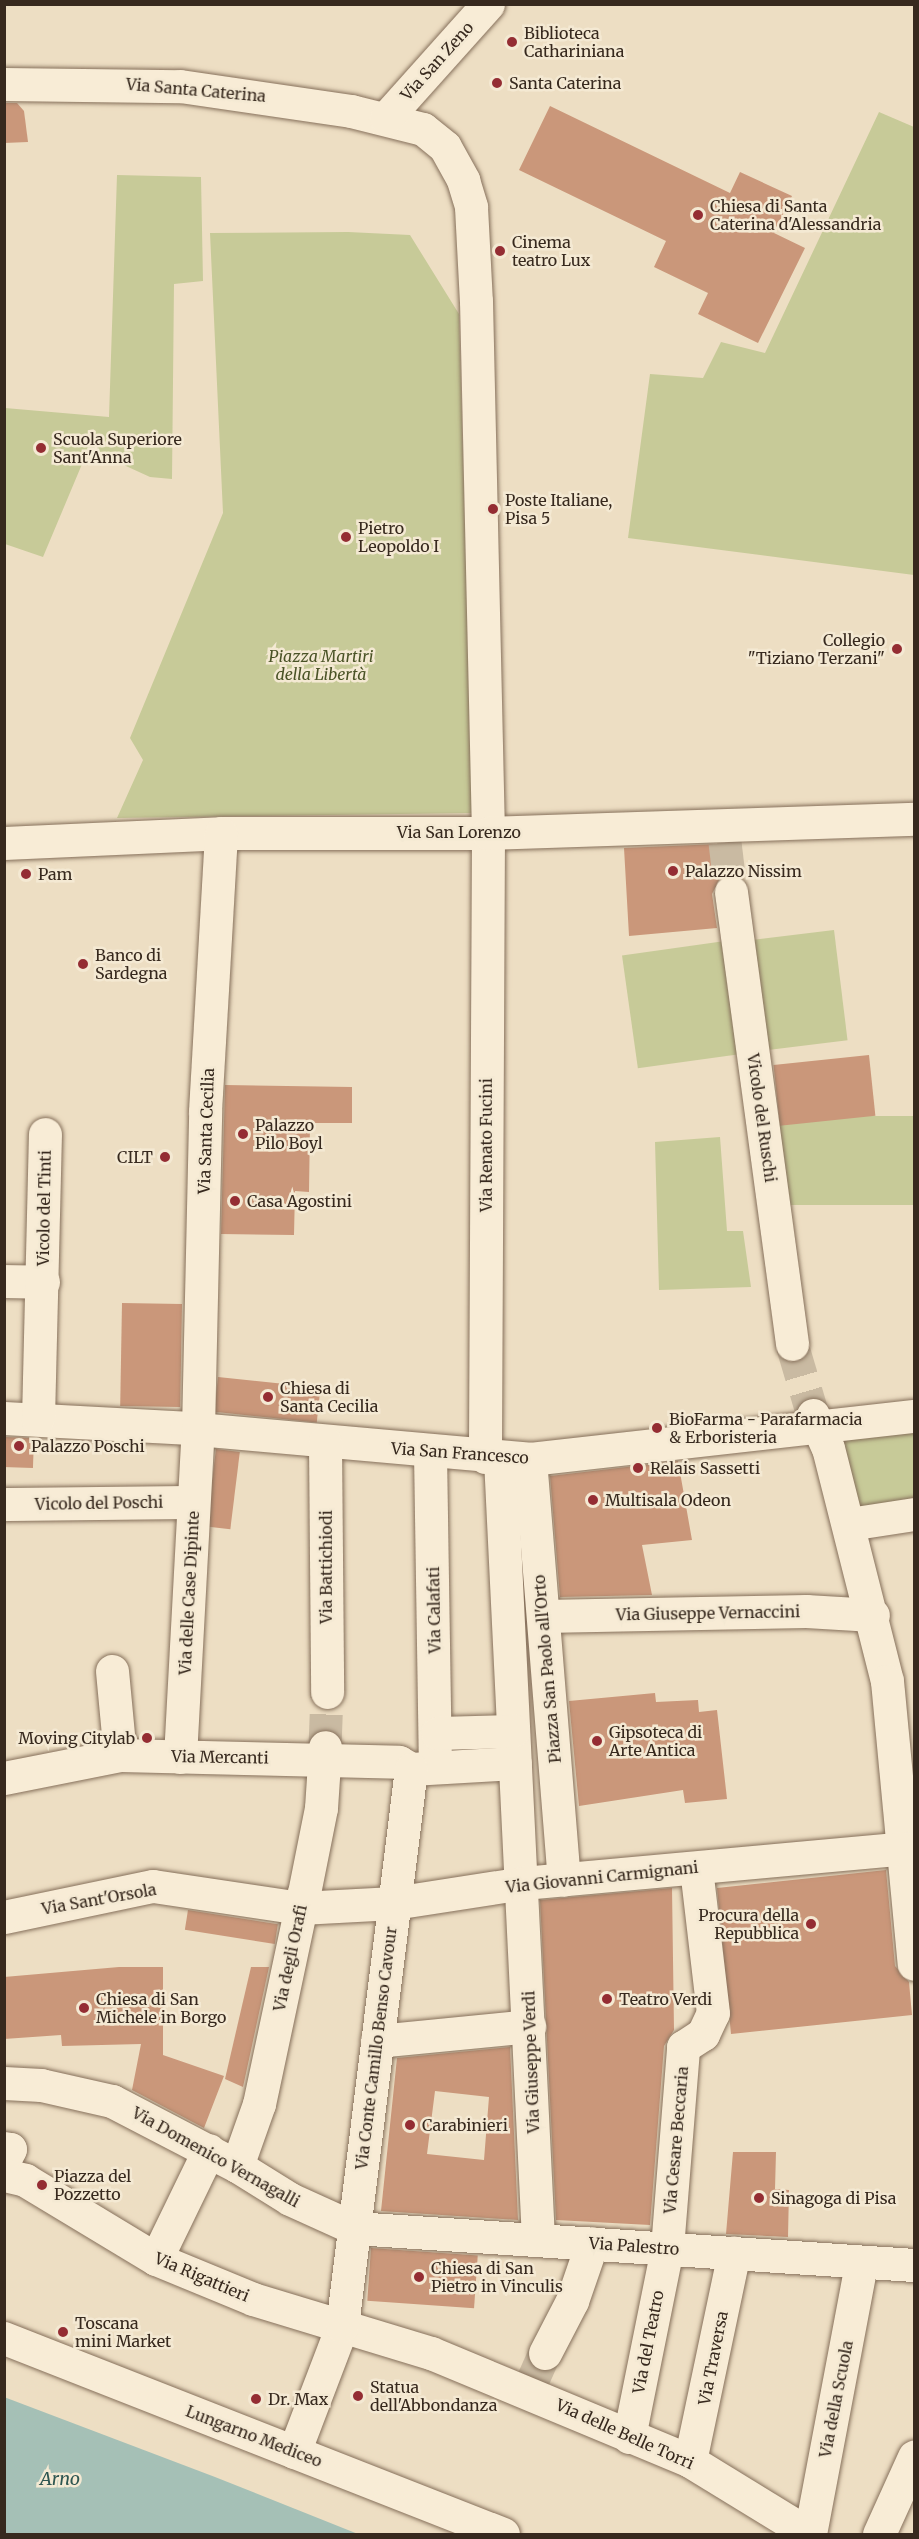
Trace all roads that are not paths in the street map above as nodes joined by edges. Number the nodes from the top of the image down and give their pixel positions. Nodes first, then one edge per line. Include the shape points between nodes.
1 (488, 4) edge
2 (4, 84) edge
3 (386, 118) junction
4 (915, 819) edge
5 (221, 833) junction
6 (488, 833) junction
7 (4, 843) edge
8 (731, 892) tunnel mouth
9 (45, 1134) dead end
10 (4, 1281) edge
11 (43, 1282) junction
12 (792, 1344) tunnel mouth
13 (915, 1416) edge
14 (4, 1418) edge
15 (38, 1419) junction
16 (816, 1423) junction
17 (198, 1429) junction
18 (325, 1442) junction
19 (430, 1452) junction
20 (505, 1458) junction
21 (193, 1502) junction
22 (4, 1504) edge
23 (915, 1514) edge
24 (849, 1524) junction
25 (873, 1615) junction
26 (543, 1616) junction
27 (112, 1671) dead end
28 (327, 1692) tunnel mouth
29 (513, 1731) junction
30 (437, 1733) junction
31 (325, 1753) junction
32 (120, 1755) junction
33 (180, 1757) junction
34 (515, 1763) junction
35 (423, 1768) junction
36 (4, 1778) edge
37 (904, 1848) junction
38 (696, 1868) junction
39 (564, 1880) junction
40 (523, 1883) junction
41 (394, 1903) junction
42 (300, 1908) junction
43 (4, 1917) edge
44 (915, 1964) edge
45 (529, 2026) junction
46 (377, 2041) junction
47 (4, 2083) edge
48 (4, 2148) edge
49 (209, 2150) junction
50 (4, 2161) edge
51 (237, 2166) junction
52 (4, 2175) edge
53 (354, 2228) junction
54 (538, 2240) junction
55 (592, 2243) junction
56 (667, 2248) junction
57 (734, 2253) junction
58 (156, 2259) junction
59 (861, 2263) junction
60 (915, 2265) edge
61 (342, 2326) junction
62 (4, 2338) edge
63 (431, 2352) joint
64 (545, 2352) tunnel mouth
65 (629, 2437) junction
66 (294, 2452) junction
67 (915, 2457) edge
68 (690, 2461) junction
69 (503, 2535) edge
70 (809, 2535) edge
71 (879, 2535) edge

1 - 3 street, Via San Zeno
2 - 3 street, Via Santa Caterina via 180,86 284,99
3 - 6 street, Via Santa Caterina via 423,129 453,157 471,207
4 - 6 street, Via San Lorenzo via 724,834
5 - 6 street, Via San Lorenzo
5 - 7 street, Via San Lorenzo
5 - 17 street, Via Santa Cecilia via 205,1111
6 - 20 street, Via Renato Fucini
8 - 12 street, Vicolo del Ruschi
9 - 11 street, Vicolo del Tinti
10 - 11 street, Vicolo del Tinti
11 - 15 street, Vicolo del Tinti
13 - 16 street, Via San Francesco
14 - 15 street, Via San Francesco
15 - 17 street, Via San Francesco
16 - 20 street, Via San Francesco
16 - 24 street
17 - 18 street, Via San Francesco
17 - 21 street, Via delle Case Dipinte
18 - 19 street, Via San Francesco
18 - 28 street, Via Battichiodi
19 - 20 street, Via San Francesco
19 - 30 street, Via Calafati
20 - 26 street, Piazza San Paolo all'Orto
20 - 29 street, Piazza San Paolo all'Orto
21 - 22 street, Vicolo del Poschi
21 - 33 street, Via delle Case Dipinte
23 - 24 street
24 - 25 street
25 - 26 street, Via Giuseppe Vernaccini via 806,1611
25 - 37 street via 887,1681
26 - 39 street, Piazza San Paolo all'Orto
27 - 32 street
29 - 30 street
29 - 34 street, Piazza San Paolo all'Orto
30 - 35 street, Via Calafati
31 - 33 street, Via Mercanti
31 - 35 street, Via Mercanti
31 - 42 street, Via degli Orafi via 321,1808
32 - 33 street, Via Mercanti
32 - 36 street, Via Mercanti
34 - 35 street
34 - 40 street, Piazza San Paolo all'Orto
35 - 41 street, Via Conte Camillo Benso Cavour
37 - 38 street, Via Giovanni Carmignani
37 - 44 street
38 - 39 street, Via Giovanni Carmignani
38 - 56 street, Via Cesare Beccaria via 713,2013 703,2034 683,2047
39 - 40 street, Via Giovanni Carmignani
40 - 41 street, Via Giovanni Carmignani
40 - 45 street, Via Giuseppe Verdi
41 - 42 street, Via Giovanni Carmignani
41 - 46 street, Via Conte Camillo Benso Cavour
42 - 43 street, Via Sant'Orsola via 153,1886
42 - 51 street, Via degli Orafi via 259,2104
45 - 46 street
45 - 54 street, Via Giuseppe Verdi
46 - 53 street, Via Conte Camillo Benso Cavour
47 - 49 street, Via Domenico Vernagalli via 41,2085 112,2101
48 - 50 street via 10,2149
49 - 51 street, Via Domenico Vernagalli
49 - 58 street
51 - 53 street, Via Domenico Vernagalli via 290,2199
52 - 58 street, Via Rigattieri via 25,2180 70,2211
53 - 54 street, Via Palestro
53 - 61 street, Via Conte Camillo Benso Cavour
54 - 55 street, Via Palestro
55 - 56 street, Via Palestro
55 - 64 street via 572,2301
56 - 57 street, Via Palestro
56 - 65 street, Via del Teatro
57 - 59 street, Via Palestro
57 - 68 street, Via Traversa
58 - 61 street, Via Rigattieri via 253,2299
59 - 60 street, Via Palestro
59 - 70 street, Via della Scuola
61 - 63 street, Via Rigattieri
61 - 66 street, Via Conte Camillo Benso Cavour
62 - 66 street, Lungarno Mediceo
63 - 65 street, Via delle Belle Torri via 529,2388
65 - 68 street, Via delle Belle Torri
66 - 69 street, Lungarno Mediceo
67 - 71 street
68 - 70 street, Via delle Belle Torri

